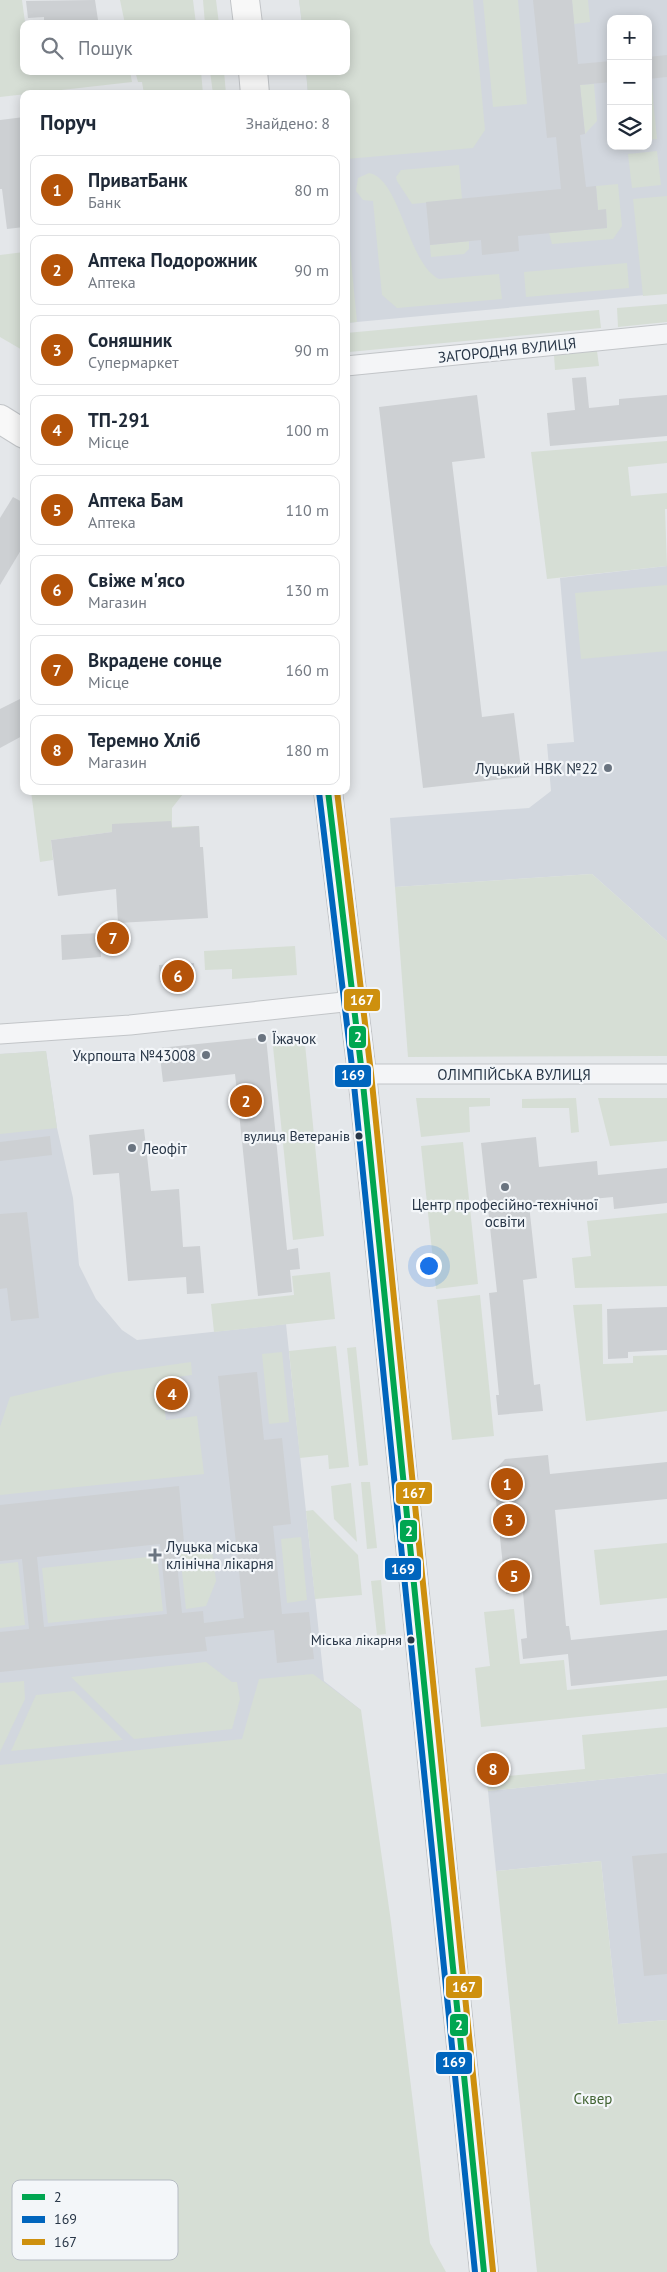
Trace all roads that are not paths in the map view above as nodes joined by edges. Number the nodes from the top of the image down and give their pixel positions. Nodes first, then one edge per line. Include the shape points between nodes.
1 (245, 0) edge
2 (248, 20) edge
3 (253, 75) edge
4 (255, 90) edge
5 (667, 334) edge
6 (350, 366) edge
7 (0, 419) edge
8 (20, 432) edge
9 (328, 795) edge
10 (353, 1001) junction
11 (0, 1034) edge
12 (362, 1074) junction
13 (667, 1074) edge
14 (484, 2272) edge

1 - 2 main road
3 - 4 main road
5 - 6 street, ЗАГОРОДНЯ ВУЛИЦЯ
7 - 8 main road
9 - 10 main road
10 - 11 street via 130,1025
10 - 12 main road
12 - 13 street, ОЛІМПІЙСЬКА ВУЛИЦЯ
12 - 14 main road

